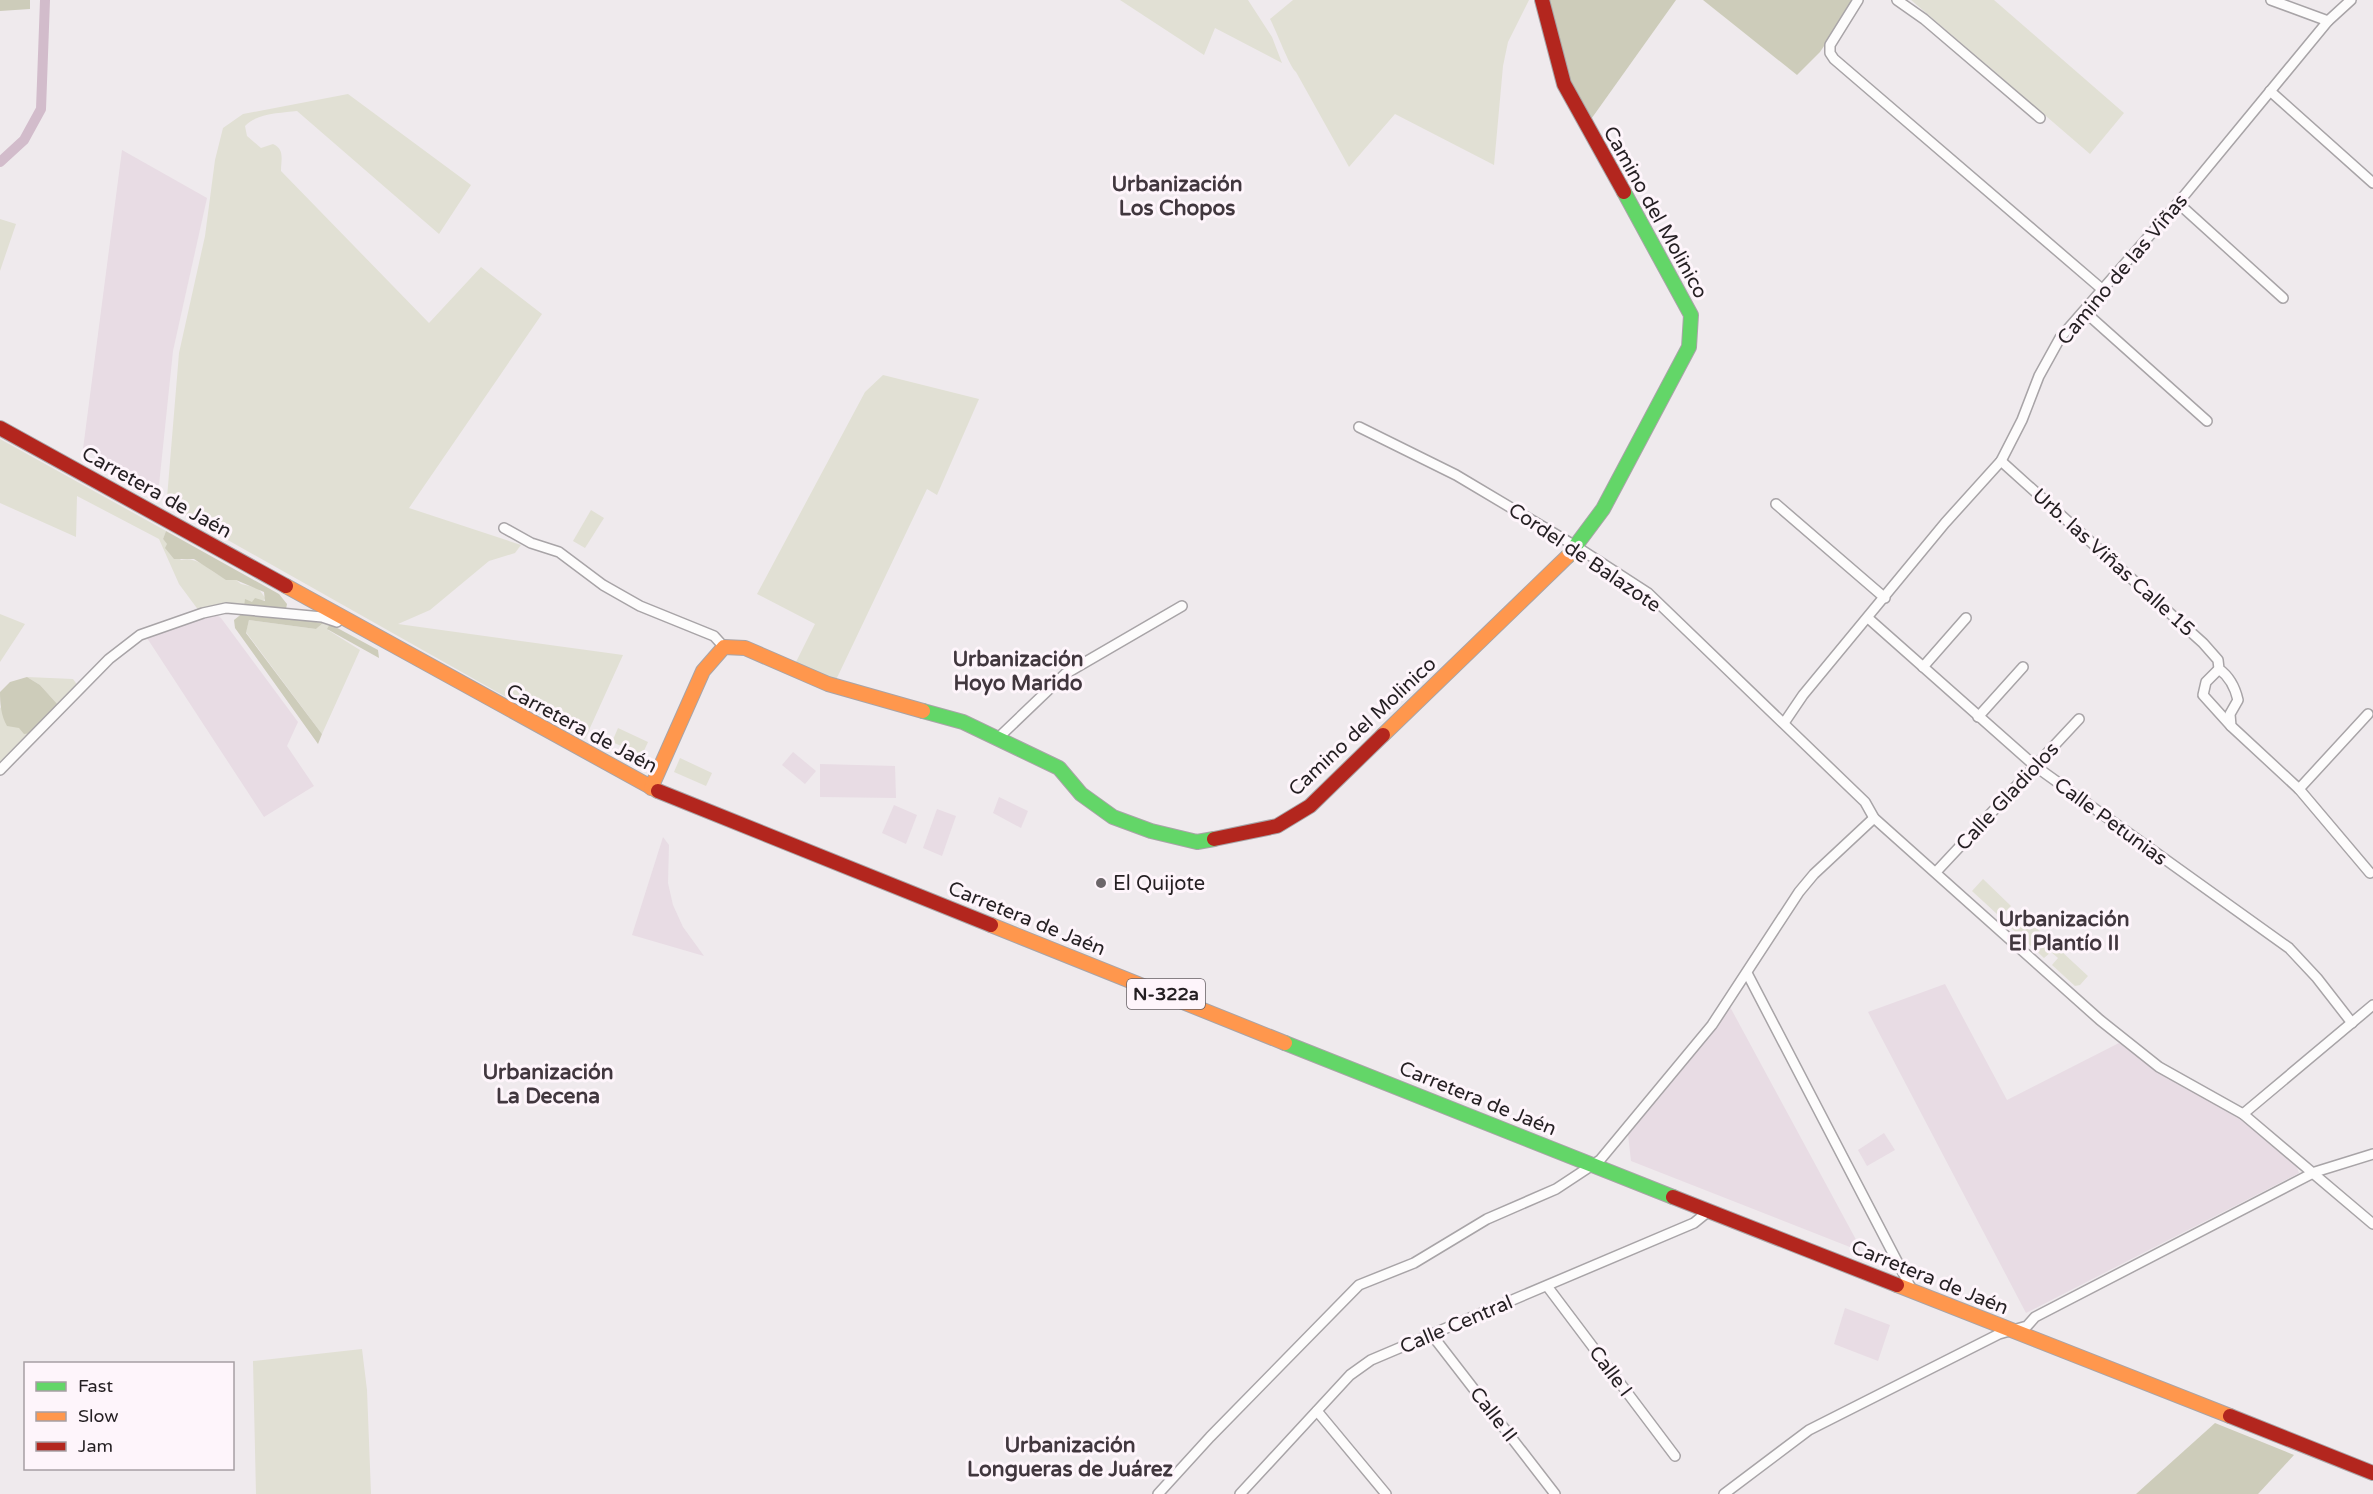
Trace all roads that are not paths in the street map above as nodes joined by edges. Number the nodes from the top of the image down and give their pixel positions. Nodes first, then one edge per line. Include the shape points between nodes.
1 (1542, 0) edge
2 (1858, 0) edge
3 (1897, 0) edge
4 (2271, 0) edge
5 (2351, 0) edge
6 (2328, 21) junction
7 (2270, 91) junction
8 (2040, 118) dead end
9 (2373, 183) edge
10 (2178, 203) junction
11 (2103, 290) junction
12 (2283, 298) dead end
13 (2085, 312) junction
14 (2207, 421) dead end
15 (1359, 427) dead end
16 (0, 428) edge
17 (2001, 461) junction
18 (1776, 504) dead end
19 (504, 528) dead end
20 (1577, 547) junction
21 (1884, 598) junction
22 (1182, 606) dead end
23 (1868, 618) junction
24 (1965, 618) dead end
25 (363, 630) junction
26 (724, 647) junction
27 (1923, 667) junction
28 (2023, 667) dead end
29 (2219, 669) junction
30 (2368, 714) dead end
31 (1978, 717) junction
32 (2079, 719) dead end
33 (1784, 723) junction
34 (2231, 726) junction
35 (997, 739) junction
36 (2035, 766) junction
37 (0, 770) edge
38 (651, 788) junction
39 (2299, 789) junction
40 (1874, 818) junction
41 (1936, 872) junction
42 (2370, 873) dead end
43 (1747, 973) junction
44 (2373, 1005) edge
45 (2352, 1023) junction
46 (2243, 1114) junction
47 (2373, 1154) edge
48 (1593, 1165) junction
49 (2315, 1172) junction
50 (1710, 1210) junction
51 (2373, 1224) edge
52 (1547, 1286) junction
53 (1912, 1290) junction
54 (2020, 1329) junction
55 (1432, 1335) junction
56 (1317, 1412) junction
57 (1675, 1456) dead end
58 (2373, 1473) edge
59 (1158, 1494) edge
60 (1240, 1494) edge
61 (1386, 1494) edge
62 (1555, 1494) edge
63 (1724, 1494) edge

1 - 20 main road, Camino del Molinico via 1564,84 1691,315 1692,331 1685,354 1603,509
2 - 11 street via 1830,45 1834,59
3 - 8 street
4 - 6 street
5 - 6 street, Camino de las Viñas
6 - 7 street, Camino de las Viñas
7 - 9 street
7 - 10 street, Camino de las Viñas
10 - 11 street, Camino de las Viñas
10 - 12 street
11 - 13 street, Camino de las Viñas
13 - 14 street
13 - 17 street, Camino de las Viñas via 2060,338
15 - 20 street, Cordel de Balazote via 1456,474
16 - 25 main road, Carretera de Jaén / N-322a
17 - 21 street, Camino de las Viñas
17 - 29 street, Urb. las Viñas Calle 15 via 2203,643 2218,660
18 - 21 street
19 - 26 street via 559,552 603,585 640,606 714,636
20 - 33 street, Cordel de Balazote via 1648,593
20 - 35 main road, Camino del Molinico via 1310,806 1277,826 1197,842 1151,831 1113,817 1082,794 1059,768
21 - 23 street, Camino de las Viñas
22 - 35 street via 1065,674
23 - 27 street, Calle Petunias
23 - 33 street, Camino de las Viñas
24 - 27 street
25 - 37 street via 322,617 226,608 140,635 109,659
25 - 38 main road, Carretera de Jaén / N-322a
26 - 35 main road, Camino del Molinico via 745,648 828,684 963,722
26 - 38 main road via 703,671
27 - 31 street, Calle Petunias
28 - 31 street
29 - 34 street, Urb. las Viñas Calle 15 via 2236,690 2238,700 2230,714
29 - 34 street via 2206,682 2203,695
30 - 39 street
31 - 36 street, Calle Petunias
32 - 36 street, Calle Gladiolos
33 - 40 street, Cordel de Balazote via 1865,802
34 - 39 street
36 - 41 street, Calle Gladiolos
36 - 45 street, Calle Petunias via 2289,948
38 - 48 main road, Carretera de Jaén / N-322a
39 - 42 street
40 - 41 street, Cordel de Balazote
40 - 43 street via 1799,892
41 - 46 street, Cordel de Balazote via 2100,1020 2159,1067
43 - 48 street via 1672,1077
43 - 53 street
44 - 45 street
45 - 46 street
46 - 49 street, Cordel de Balazote
47 - 49 street
48 - 50 main road, Carretera de Jaén / N-322a
48 - 59 street via 1556,1189 1487,1219 1414,1263 1359,1285
49 - 51 street, Cordel de Balazote
49 - 54 street via 2035,1317
50 - 52 street, Calle Central via 1694,1223
50 - 53 main road, Carretera de Jaén / N-322a
52 - 55 street, Calle Central
52 - 57 street, Calle I
53 - 54 main road, Carretera de Jaén / N-322a
54 - 58 main road, Carretera de Jaén / N-322a via 2079,1357
54 - 63 street via 1999,1334 1809,1430
55 - 56 street, Calle Central via 1371,1360 1350,1375
55 - 62 street, Calle II
56 - 60 street, Calle Central
56 - 61 street

